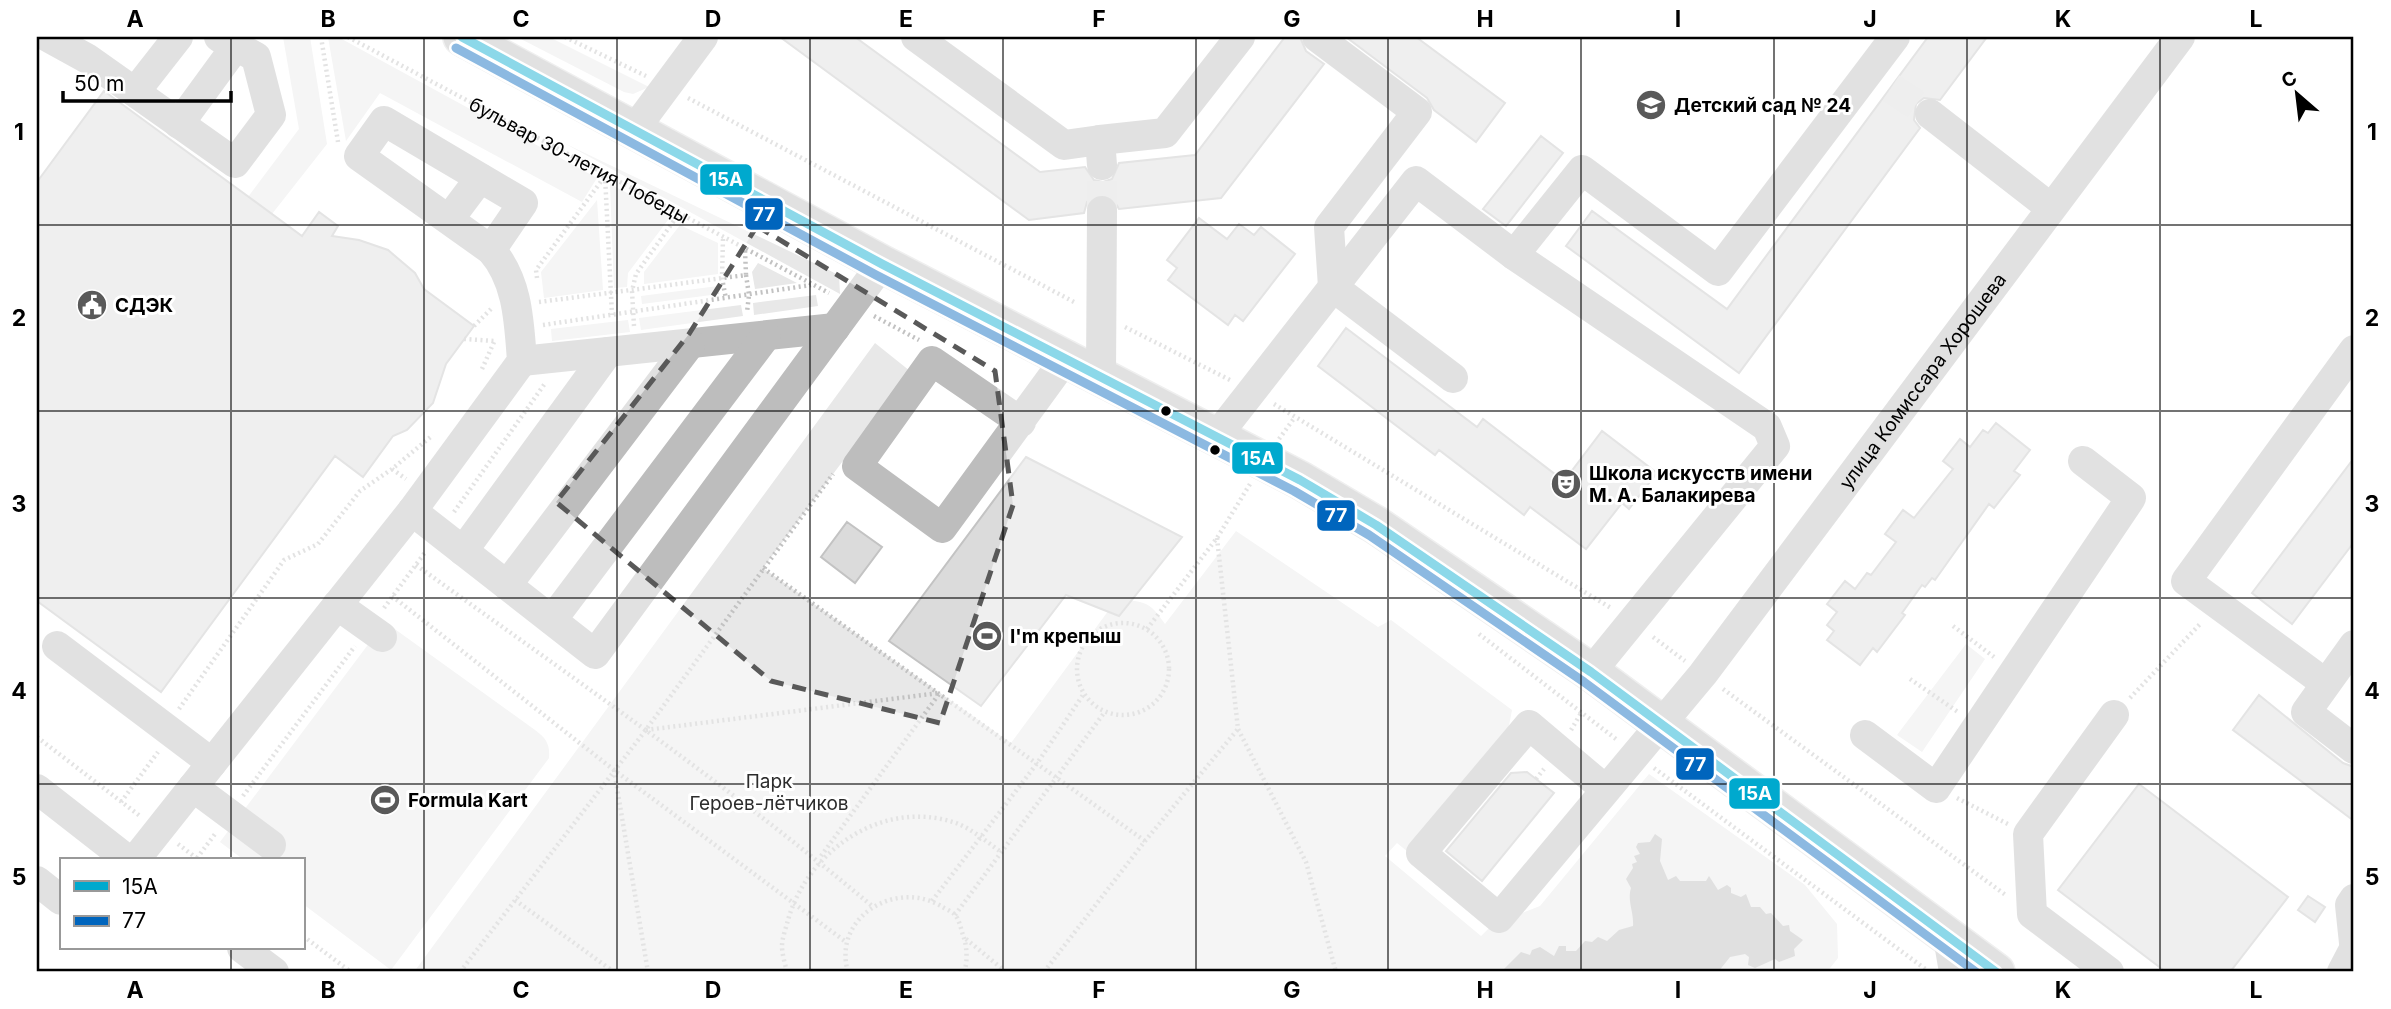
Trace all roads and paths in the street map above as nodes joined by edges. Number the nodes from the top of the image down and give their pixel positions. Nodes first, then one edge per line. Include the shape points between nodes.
1 (48, 37) edge
2 (178, 37) edge
3 (321, 37) edge
4 (348, 37) edge
5 (462, 37) edge
6 (565, 37) edge
7 (703, 37) edge
8 (916, 37) edge
9 (1240, 37) edge
10 (1317, 37) edge
11 (1895, 37) edge
12 (2180, 37) edge
13 (228, 41) edge
14 (96, 48) edge
15 (666, 87) junction
16 (135, 92) junction
17 (1930, 114) tunnel mouth
18 (179, 124) junction
19 (634, 130) junction
20 (338, 143) dead end
21 (430, 148) junction
22 (605, 177) junction
23 (481, 178) junction
24 (403, 186) junction
25 (2052, 208) junction
26 (1102, 211) tunnel mouth
27 (678, 215) junction
28 (450, 218) junction
29 (723, 239) junction
30 (491, 250) junction
31 (745, 250) junction
32 (1514, 255) junction
33 (882, 264) junction
34 (746, 275) junction
35 (722, 278) junction
36 (1333, 287) junction
37 (632, 291) junction
38 (609, 293) junction
39 (749, 295) junction
40 (526, 297) junction
41 (726, 299) junction
42 (634, 312) junction
43 (1099, 314) junction
44 (612, 315) junction
45 (474, 326) dead end
46 (835, 328) junction
47 (496, 329) dead end
48 (754, 337) junction
49 (690, 344) junction
50 (621, 351) junction
51 (2354, 351) edge
52 (1066, 358) junction
53 (522, 361) junction
54 (1101, 376) junction
55 (476, 377) dead end
56 (1453, 379) dead end
57 (1252, 391) junction
58 (1021, 422) junction
59 (439, 427) dead end
60 (1216, 437) junction
61 (2083, 461) dead end
62 (836, 470) dead end
63 (1260, 493) dead end
64 (412, 511) junction
65 (1217, 538) junction
66 (463, 551) junction
67 (416, 565) dead end
68 (763, 568) junction
69 (507, 585) junction
70 (392, 596) dead end
71 (337, 605) junction
72 (2218, 605) junction
73 (552, 620) junction
74 (1632, 621) junction
75 (1952, 626) dead end
76 (1147, 629) junction
77 (1476, 631) dead end
78 (382, 638) dead end
79 (2354, 645) edge
80 (57, 646) dead end
81 (1591, 671) junction
82 (2016, 673) junction
83 (1703, 674) junction
84 (1910, 679) dead end
85 (2325, 682) junction
86 (940, 693) junction
87 (1083, 695) junction
88 (1104, 713) junction
89 (2115, 715) joint
90 (1663, 724) junction
91 (1979, 727) junction
92 (1238, 729) junction
93 (169, 730) junction
94 (645, 731) junction
95 (1865, 735) dead end
96 (37, 737) edge
97 (2354, 749) edge
98 (1636, 755) junction
99 (1038, 762) junction
100 (212, 763) junction
101 (614, 769) junction
102 (1057, 776) junction
103 (193, 787) junction
104 (1936, 788) junction
105 (37, 789) edge
106 (1606, 790) junction
107 (121, 802) junction
108 (159, 830) junction
109 (2028, 834) junction
110 (982, 838) junction
111 (1145, 841) junction
112 (271, 845) dead end
113 (98, 851) edge
114 (1001, 852) junction
115 (121, 858) edge
116 (137, 858) edge
117 (196, 858) edge
118 (818, 861) junction
119 (37, 881) edge
120 (60, 899) edge
121 (2354, 899) edge
122 (515, 900) junction
123 (793, 901) junction
124 (932, 901) junction
125 (872, 906) junction
126 (2032, 914) junction
127 (955, 915) junction
128 (304, 937) edge
129 (965, 939) junction
130 (846, 942) junction
131 (2354, 943) edge
132 (245, 950) edge
133 (2354, 950) edge
134 (1951, 955) edge
135 (274, 972) edge
136 (351, 972) edge
137 (460, 972) edge
138 (614, 972) edge
139 (648, 972) edge
140 (787, 972) edge
141 (848, 972) edge
142 (964, 972) edge
143 (1006, 972) edge
144 (1044, 972) edge
145 (1336, 972) edge
146 (1929, 972) edge
147 (1996, 972) edge
148 (2109, 972) edge
149 (2342, 972) edge

1 - 14 street
2 - 16 street
3 - 20 path
4 - 22 path, бульвар 30-летия Победы
5 - 19 main road
6 - 15 path
7 - 15 street
8 - 9 street via 1064,145 1101,153 1165,133
10 - 36 street via 1417,112 1329,228
11 - 32 street via 1880,80 1718,271 1582,170
12 - 25 street, улица Комиссара Хорошева
13 - 18 street
13 - 18 street via 257,57 271,115 235,163
14 - 16 street
15 - 19 street
15 - 43 path
16 - 18 street
17 - 25 street
19 - 33 main road
21 - 23 street
21 - 24 street
21 - 24 street via 384,121 359,156
22 - 27 path, бульвар 30-летия Победы
22 - 38 path
22 - 40 path via 536,270
23 - 28 street
23 - 30 street via 523,203
24 - 28 street
25 - 83 street, улица Комиссара Хорошева
26 - 43 street
27 - 29 path, бульвар 30-летия Победы
27 - 37 path via 636,274
28 - 30 street
29 - 31 path, бульвар 30-летия Победы
29 - 35 path
30 - 40 street
31 - 34 path
31 - 39 path, бульвар 30-летия Победы via 812,285
32 - 36 street via 1416,181
32 - 74 street via 1767,427 1775,446
33 - 46 street
33 - 52 main road
34 - 35 path
34 - 39 path
35 - 37 path
35 - 41 path
36 - 56 street
36 - 57 street
37 - 38 path
37 - 42 path
38 - 40 path
38 - 44 path
39 - 41 path
39 - 48 path
40 - 44 path via 543,325
40 - 45 path via 497,303
40 - 53 street
41 - 42 path
42 - 44 path
42 - 50 path
43 - 54 street
43 - 57 path
46 - 48 street
46 - 73 street via 595,654
47 - 55 path via 495,341
48 - 49 street
48 - 73 street
49 - 50 street
49 - 69 street
50 - 53 street
50 - 66 street
51 - 72 street via 2186,581
52 - 54 main road
52 - 58 street
53 - 64 street
54 - 60 main road
57 - 60 street
57 - 74 path
58 - 58 street via 942,528 857,466 932,361
59 - 93 path via 392,470 360,491 318,544 284,560 184,698
60 - 81 main road via 1376,525
61 - 82 street via 2131,498
62 - 68 path
63 - 65 path via 1249,486
64 - 66 street
64 - 71 street
65 - 76 path
65 - 92 path
66 - 69 street
67 - 94 path
68 - 86 path
68 - 94 path
69 - 73 street
70 - 101 path
71 - 78 street
71 - 100 street
72 - 85 street
72 - 89 path
74 - 81 street
74 - 83 path
75 - 82 path
76 - 87 path via 1125,622 1102,627 1080,649 1076,674
76 - 88 path via 1161,642 1170,672 1157,703 1128,717
77 - 98 path
79 - 85 street
80 - 93 street
81 - 90 main road
82 - 91 street
83 - 90 street, улица Комиссара Хорошева
83 - 126 path
84 - 91 path
85 - 97 street via 2306,712
86 - 94 path
86 - 99 path
86 - 118 path
87 - 88 path
87 - 99 path
88 - 102 path
89 - 109 street
90 - 98 street, улица Комиссара Хорошева
90 - 134 main road
91 - 104 street
92 - 111 path
92 - 145 path via 1306,862
93 - 100 street
93 - 107 path via 158,753
94 - 101 path
94 - 118 path
95 - 104 street
96 - 107 path
98 - 106 street, улица Комиссара Хорошева
98 - 146 path
99 - 102 path
99 - 110 path
100 - 103 street
101 - 122 path
101 - 123 path
101 - 139 path
102 - 111 path
102 - 114 path
103 - 108 street
103 - 112 street
104 - 109 path
105 - 113 street
106 - 106 street, улица Комиссара Хорошева via 1529,725 1421,853 1499,918
107 - 108 path
108 - 116 street
108 - 117 path
109 - 126 street
110 - 114 path
110 - 118 path via 957,823 896,819 859,829
110 - 124 path
111 - 144 path
113 - 115 street
114 - 127 path
118 - 123 path
118 - 125 path
119 - 120 street
121 - 131 street via 2350,905
122 - 137 path
122 - 138 path
123 - 130 path
123 - 140 path via 781,944
124 - 125 path via 907,896
124 - 127 path
125 - 130 path
126 - 148 street
127 - 129 path
128 - 136 path
129 - 142 path
129 - 143 path
130 - 141 path
132 - 135 street
133 - 149 street
134 - 147 main road

